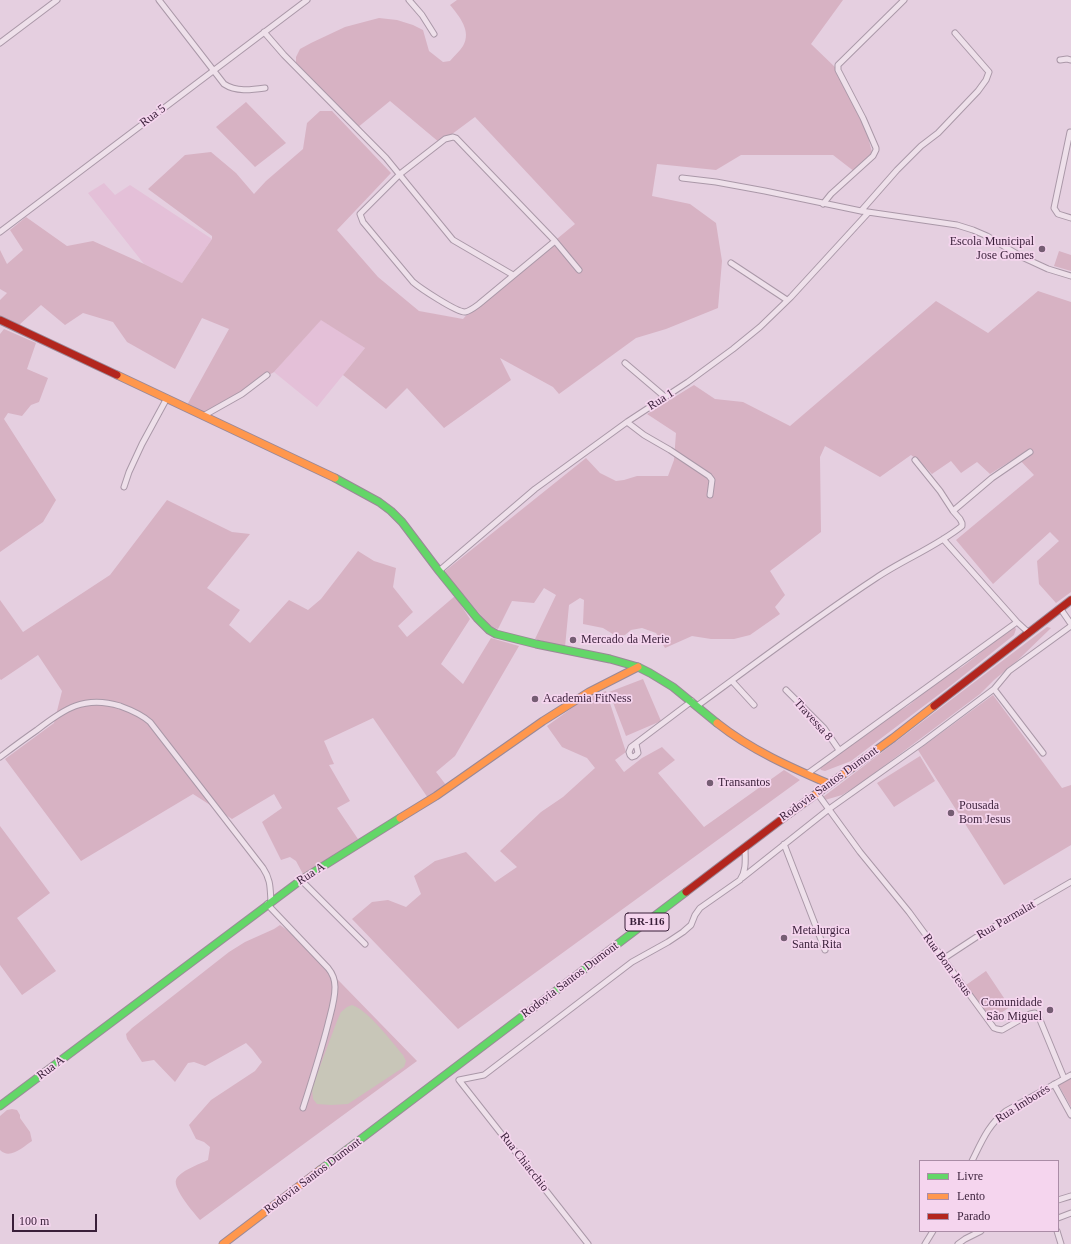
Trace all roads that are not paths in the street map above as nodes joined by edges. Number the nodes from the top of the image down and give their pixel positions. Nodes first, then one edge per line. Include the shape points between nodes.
1 (57, 0) edge
2 (159, 0) edge
3 (307, 0) edge
4 (409, 0) edge
5 (904, 0) edge
6 (264, 32) junction
7 (955, 33) dead end
8 (434, 34) dead end
9 (0, 43) edge
10 (1060, 60) dead end
11 (1071, 60) edge
12 (214, 71) junction
13 (264, 88) dead end
14 (1070, 132) dead end
15 (400, 174) junction
16 (682, 178) dead end
17 (823, 204) junction
18 (861, 212) junction
19 (868, 212) junction
20 (1071, 218) edge
21 (0, 232) edge
22 (555, 242) junction
23 (731, 264) dead end
24 (579, 270) dead end
25 (513, 275) junction
26 (1071, 276) edge
27 (787, 300) junction
28 (0, 320) edge
29 (624, 363) dead end
30 (267, 375) dead end
31 (665, 397) junction
32 (167, 398) junction
33 (203, 416) junction
34 (627, 422) junction
35 (1030, 452) dead end
36 (915, 460) dead end
37 (124, 487) dead end
38 (710, 495) dead end
39 (953, 511) junction
40 (943, 539) junction
41 (439, 571) junction
42 (1071, 600) edge
43 (1060, 608) junction
44 (1017, 622) junction
45 (1071, 625) edge
46 (1029, 633) junction
47 (638, 667) junction
48 (732, 681) junction
49 (786, 690) dead end
50 (994, 690) junction
51 (694, 704) junction
52 (754, 705) dead end
53 (636, 744) dead end
54 (840, 750) junction
55 (1043, 753) dead end
56 (0, 757) edge
57 (807, 774) junction
58 (829, 784) junction
59 (817, 793) junction
60 (829, 809) junction
61 (784, 844) junction
62 (745, 847) junction
63 (301, 880) junction
64 (740, 880) junction
65 (1071, 882) edge
66 (269, 903) junction
67 (365, 944) dead end
68 (825, 950) dead end
69 (943, 958) junction
70 (1071, 1075) edge
71 (1064, 1078) junction
72 (1054, 1084) junction
73 (0, 1106) edge
74 (303, 1108) dead end
75 (1071, 1115) edge
76 (973, 1160) edge
77 (1071, 1196) edge
78 (1059, 1200) edge
79 (1071, 1213) edge
80 (1059, 1218) edge
81 (932, 1232) edge
82 (979, 1232) edge
83 (1057, 1232) edge
84 (223, 1244) edge
85 (588, 1244) edge
86 (925, 1244) edge
87 (958, 1244) edge
88 (1060, 1244) edge

1 - 9 street
2 - 12 street
3 - 6 street, Rua 5
4 - 8 street
5 - 17 street via 838,65 838,70 876,150 873,156
6 - 12 street, Rua 5
6 - 15 street
7 - 18 street via 989,72 986,80 958,113 897,170
10 - 11 street
12 - 13 street via 224,84 234,88
12 - 21 street, Rua 5
14 - 20 street via 1054,208 1058,214
15 - 22 street via 445,139 456,138
15 - 25 street via 453,240
15 - 25 street via 361,212 360,216 419,288 465,312 479,304
16 - 17 street via 752,188
17 - 18 street
18 - 19 street
19 - 26 street via 957,225 973,230 1022,257
19 - 27 street, Rua 1
22 - 24 street
22 - 25 street
23 - 27 street
27 - 31 street, Rua 1 via 733,349
28 - 32 main road
29 - 31 street
30 - 33 street via 242,394
31 - 34 street, Rua 1
32 - 33 main road
32 - 37 street via 142,444
33 - 41 main road via 362,491 379,502 402,522
34 - 38 street via 709,476 712,480
34 - 41 street, Rua 1 via 536,489
35 - 39 street via 992,478
36 - 39 street
39 - 40 street via 962,526
40 - 44 street
40 - 48 street via 877,577
41 - 47 main road via 481,622 496,634
42 - 43 main road, Rodovia Santos Dumont / BR-116
43 - 45 street
43 - 46 main road, Rodovia Santos Dumont / BR-116
44 - 46 street
44 - 54 street
45 - 50 street via 1009,671
46 - 58 main road, Rodovia Santos Dumont / BR-116
47 - 51 main road via 665,681
47 - 63 main road, Rua A via 589,692 543,721 436,796
48 - 51 street
48 - 52 street
49 - 54 street, Travessa 8 via 824,728
50 - 55 street
50 - 60 street
51 - 53 street
51 - 57 main road via 739,739
54 - 57 street
56 - 66 street via 59,713 71,707 88,703 112,704 145,717 263,868 270,882
57 - 58 main road
58 - 59 main road, Rodovia Santos Dumont / BR-116
59 - 60 street, Rua Bom Jesus
59 - 62 main road, Rodovia Santos Dumont / BR-116
60 - 61 street
60 - 69 street, Rua Bom Jesus
61 - 64 street
61 - 68 street
62 - 64 street via 745,867
62 - 84 main road, Rodovia Santos Dumont / BR-116
63 - 66 main road, Rua A
63 - 67 street
64 - 85 street, Rua Chiacchio via 700,908 691,925 683,932 632,962 486,1074 459,1080
65 - 69 street, Rua Parmalat
66 - 73 main road, Rua A
66 - 74 street via 332,972 335,981 319,1060
69 - 71 street, Rua Bom Jesus via 994,1028 1005,1029 1036,1013
70 - 71 street, Rua Imborés
71 - 72 street, Rua Imborés
72 - 75 street
72 - 76 street, Rua Imborés via 997,1118
77 - 78 street
79 - 80 street
81 - 86 street
82 - 87 street
83 - 88 street

